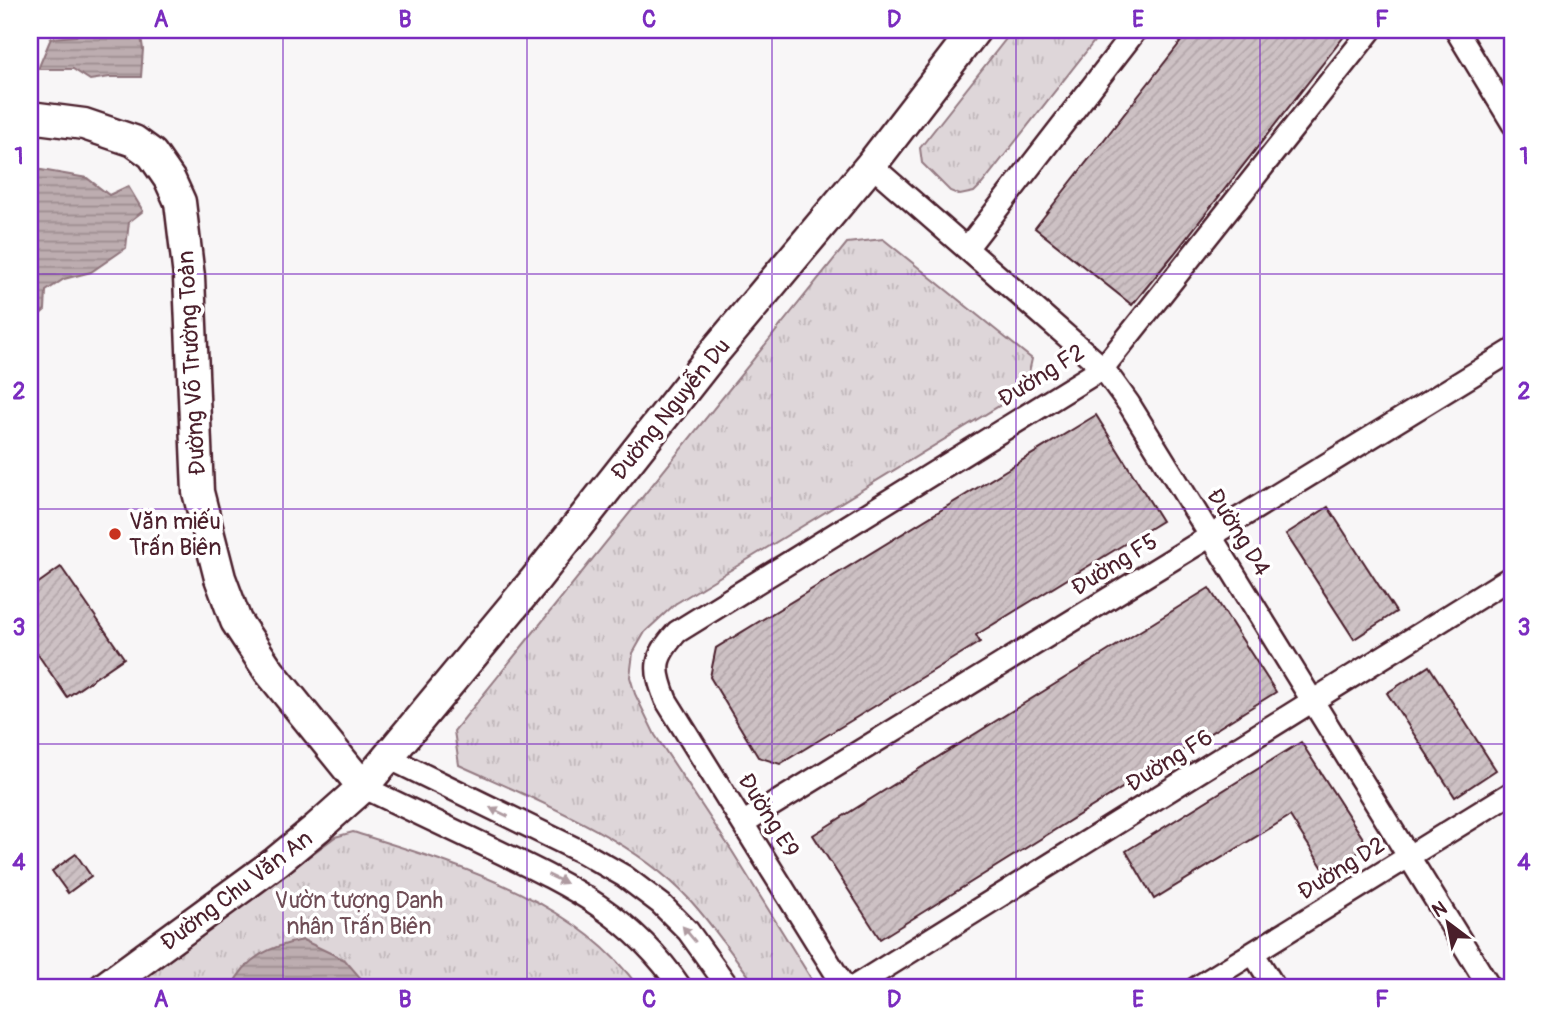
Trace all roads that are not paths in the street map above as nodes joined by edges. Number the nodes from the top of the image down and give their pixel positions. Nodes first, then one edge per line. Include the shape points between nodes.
1 (975, 30) edge
2 (1136, 30) edge
3 (1371, 30) edge
4 (1456, 30) edge
5 (30, 117) edge
6 (1513, 124) edge
7 (871, 165) junction
8 (967, 248) junction
9 (1513, 350) edge
10 (1103, 368) junction
11 (1211, 536) junction
12 (1513, 576) edge
13 (658, 666) joint
14 (1313, 701) junction
15 (387, 757) junction
16 (363, 787) junction
17 (1513, 792) edge
18 (743, 823) junction
19 (1409, 857) junction
20 (1253, 953) junction
21 (104, 988) edge
22 (681, 988) edge
23 (729, 988) edge
24 (845, 988) edge
25 (852, 988) edge
26 (1196, 988) edge
27 (1275, 988) edge
28 (1490, 988) edge

1 - 7 main road, Đường Nguyễn Du
2 - 8 street
3 - 10 street, Đường F2
4 - 6 street
5 - 16 main road, Đường Võ Trường Toản via 85,124 135,141 152,154 170,180 180,202 189,277 198,492 220,578 236,621 269,671
7 - 8 street, Đường D4
7 - 15 main road, Đường Nguyễn Du
8 - 10 street, Đường D4
9 - 11 street, Đường F5
10 - 11 street, Đường D4
10 - 13 street, Đường F2 via 677,632 659,652
11 - 14 street, Đường D4
11 - 18 street, Đường F5
12 - 14 street, Đường F6
13 - 18 street, Đường E9 via 657,678 666,700
14 - 19 street, Đường D4
14 - 25 street, Đường F6
15 - 16 main road, Đường Nguyễn Du
23 -> 15 street via 688,931 624,876
16 - 21 main road, Đường Chu Văn An via 276,862
16 -> 22 street via 568,885 632,930
17 - 19 street, Đường D2
18 - 24 street, Đường E9
19 - 20 street, Đường D2
19 - 28 street, Đường D4
20 - 26 street, Đường D2
20 - 27 street

